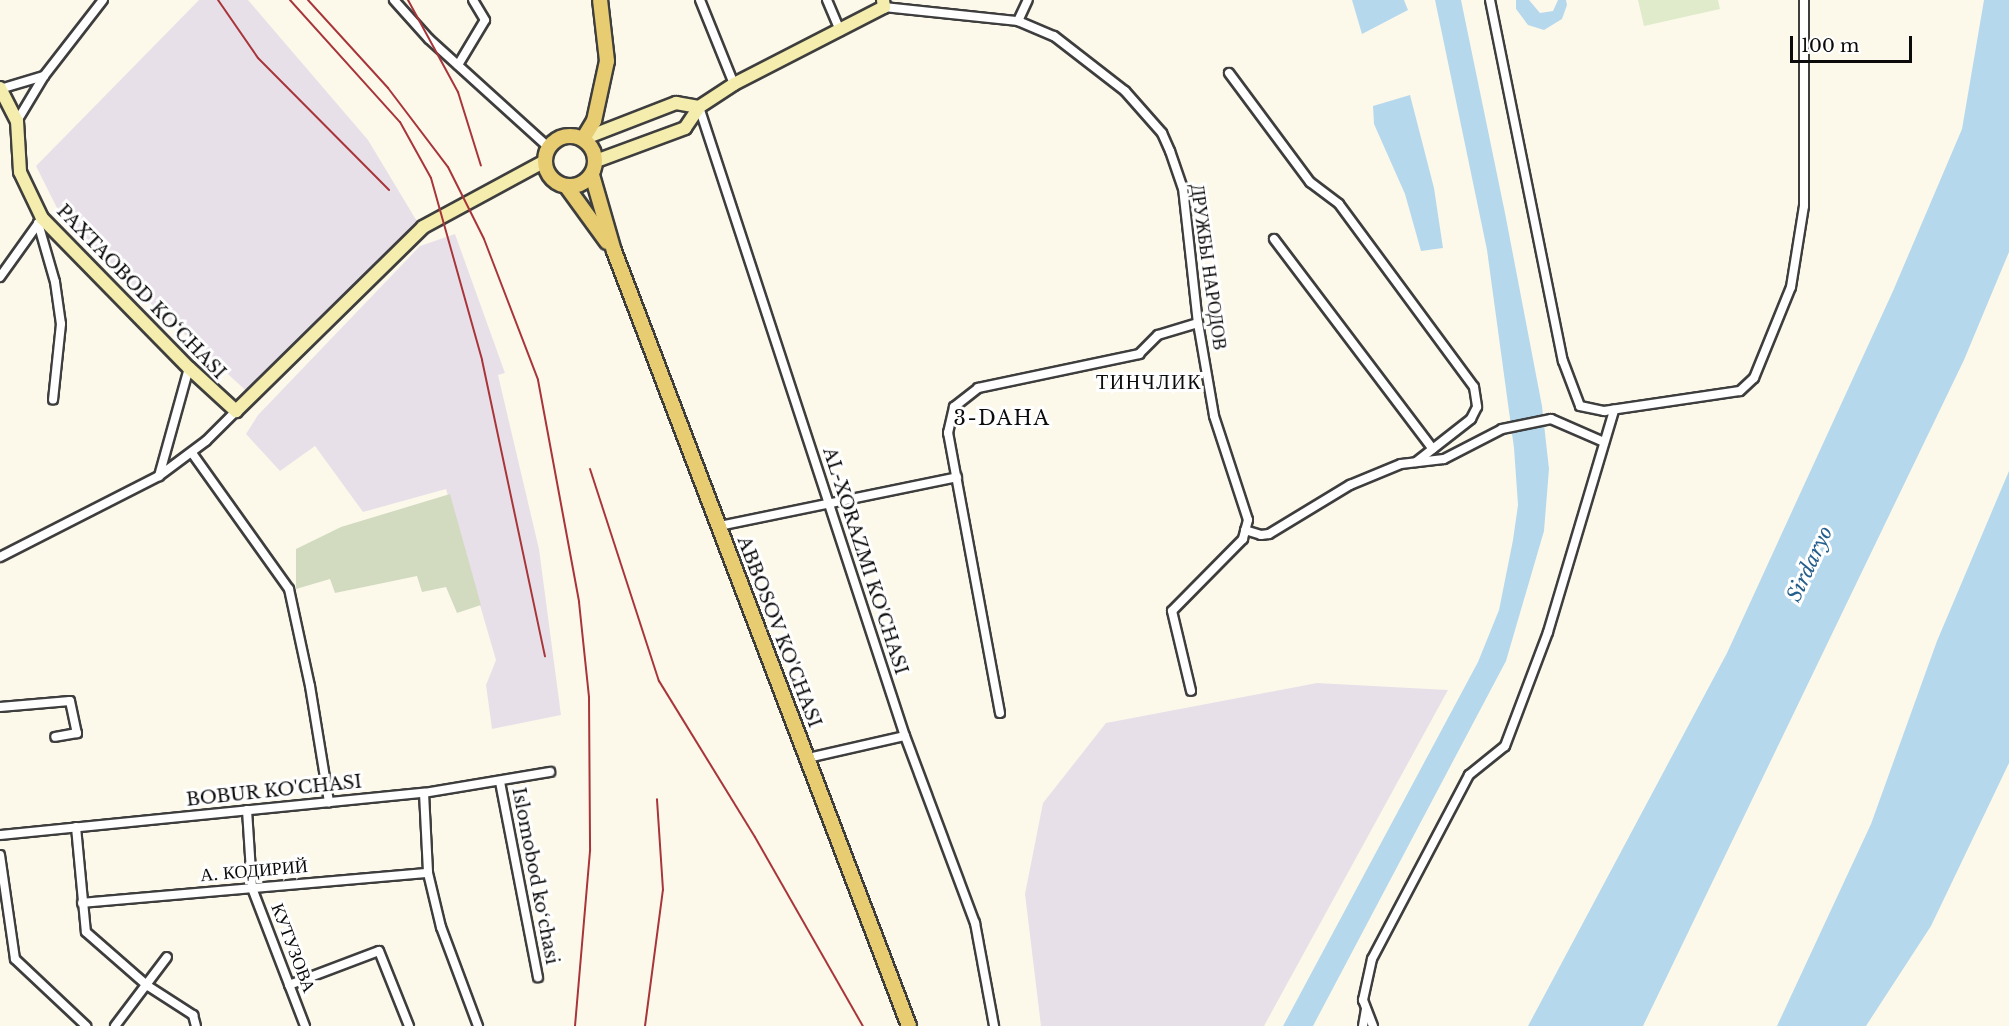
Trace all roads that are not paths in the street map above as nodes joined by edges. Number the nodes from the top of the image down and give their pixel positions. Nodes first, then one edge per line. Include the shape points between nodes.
1 (103, 0) edge
2 (394, 0) edge
3 (474, 0) edge
4 (600, 0) edge
5 (700, 0) edge
6 (827, 0) edge
7 (1028, 0) edge
8 (1490, 0) edge
9 (1804, 0) edge
10 (883, 3) edge
11 (1018, 21) junction
12 (840, 31) junction
13 (458, 65) junction
14 (1229, 73) dead end
15 (44, 76) junction
16 (734, 84) junction
17 (0, 88) edge
18 (699, 108) junction
19 (17, 121) junction
20 (582, 139) junction
21 (547, 154) junction
22 (596, 161) junction
23 (592, 175) junction
24 (567, 186) junction
25 (40, 221) junction
26 (1274, 239) dead end
27 (614, 250) junction
28 (0, 277) edge
29 (1198, 323) junction
30 (189, 368) junction
31 (53, 400) dead end
32 (1614, 410) junction
33 (236, 411) junction
34 (1604, 442) junction
35 (1432, 449) junction
36 (192, 453) junction
37 (1416, 462) junction
38 (159, 476) junction
39 (957, 477) junction
40 (828, 502) junction
41 (719, 526) junction
42 (1245, 530) junction
43 (0, 556) edge
44 (1191, 691) dead end
45 (0, 707) edge
46 (1000, 713) dead end
47 (905, 736) junction
48 (56, 737) dead end
49 (808, 758) junction
50 (550, 772) dead end
51 (500, 782) junction
52 (424, 793) junction
53 (328, 802) junction
54 (247, 810) junction
55 (76, 827) junction
56 (0, 835) edge
57 (0, 855) edge
58 (428, 873) junction
59 (252, 888) junction
60 (82, 903) junction
61 (167, 957) dead end
62 (538, 977) dead end
63 (289, 985) junction
64 (147, 986) junction
65 (1366, 1009) junction
66 (86, 1026) edge
67 (115, 1026) edge
68 (196, 1026) edge
69 (305, 1026) edge
70 (409, 1026) edge
71 (478, 1026) edge
72 (909, 1026) edge
73 (994, 1026) edge
74 (1364, 1026) edge
75 (1373, 1026) edge

1 - 15 street
2 - 13 street
3 - 13 street via 485,20
4 - 20 main road via 607,61 594,121
5 - 16 street
6 - 12 street
7 - 11 street
8 - 32 street via 1572,391 1580,406
9 - 32 street via 1804,206 1791,287 1754,378 1740,391
10 - 11 street, ДРУЖБЫ НАРОДОВ
10 - 12 street
11 - 29 street, ДРУЖБЫ НАРОДОВ via 1054,36 1089,61 1125,91 1162,133 1183,188
12 - 16 street
13 - 21 street
14 - 35 street via 1310,182 1339,204 1469,378 1477,400 1476,413
15 - 17 street
15 - 19 street
16 - 18 street
17 - 19 street
18 - 20 street via 676,103
18 - 22 street via 685,128
18 - 40 street, AL-XORAZMI KO'CHASI
19 - 25 street, PAXTAOBOD KO‘CHASI via 20,172
20 - 21 main road via 567,136
20 - 22 main road via 592,148
21 - 24 main road via 553,179
21 - 33 street via 423,226
22 - 23 main road
23 - 24 main road via 582,184
23 - 27 main road, ABBOSOV KO'CHASI
24 - 27 main road, ABBOSOV KO'CHASI
25 - 28 street
25 - 30 street, PAXTAOBOD KO‘CHASI
25 - 31 street via 61,324
26 - 35 street
27 - 41 main road, ABBOSOV KO'CHASI
29 - 39 street via 1158,335 1139,354 978,388 963,396 954,407 948,434
29 - 42 street, ДРУЖБЫ НАРОДОВ via 1214,416 1245,505
30 - 33 street, PAXTAOBOD KO‘CHASI
30 - 38 street
32 - 34 street
33 - 36 street
34 - 37 street via 1551,419 1502,429 1444,459
34 - 65 street via 1548,632 1505,746 1469,775 1372,959 1363,1000
35 - 37 street
36 - 38 street
36 - 53 street via 289,589 310,686
37 - 42 street via 1401,464 1350,485 1269,534
38 - 43 street
39 - 40 street
39 - 46 street
40 - 41 street
40 - 47 street, AL-XORAZMI KO'CHASI
41 - 49 main road, ABBOSOV KO'CHASI
42 - 44 street via 1243,539 1172,611
45 - 48 street via 70,701 77,733
47 - 49 street
47 - 73 street, AL-XORAZMI KO'CHASI via 975,923
49 - 72 main road, ABBOSOV KO'CHASI
50 - 51 street, BOBUR KO'CHASI
51 - 52 street, BOBUR KO'CHASI
51 - 62 street, Islomobod koʻchasi
52 - 53 street, BOBUR KO'CHASI
52 - 58 street
53 - 54 street, BOBUR KO'CHASI
54 - 55 street, BOBUR KO'CHASI
54 - 59 street, КУТУЗОВА
55 - 56 street, BOBUR KO'CHASI
55 - 60 street
57 - 66 street via 15,960
58 - 59 street, А. КОДИРИЙ
58 - 71 street via 441,927
59 - 60 street, А. КОДИРИЙ
59 - 63 street, КУТУЗОВА
60 - 64 street via 86,932
61 - 64 street
63 - 69 street, КУТУЗОВА
63 - 70 street via 380,951
64 - 67 street
64 - 68 street via 193,1015
65 - 74 street
65 - 75 street

